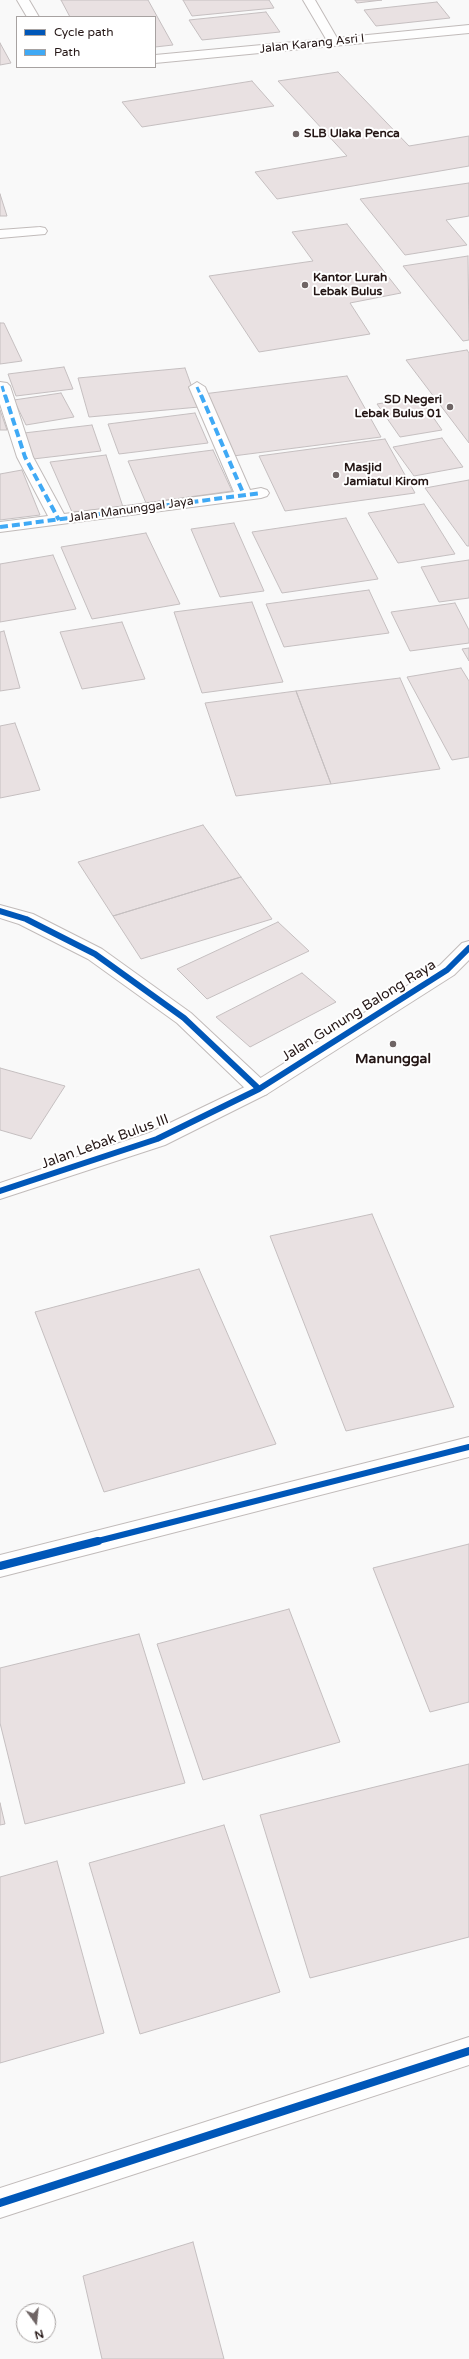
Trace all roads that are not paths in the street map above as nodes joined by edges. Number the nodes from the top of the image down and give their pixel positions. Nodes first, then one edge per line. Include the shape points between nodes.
1 (23, 0) edge
2 (309, 0) edge
3 (32, 16) edge
4 (469, 29) edge
5 (333, 41) junction
6 (156, 59) edge
7 (40, 231) dead end
8 (0, 234) edge
9 (2, 386) dead end
10 (197, 387) dead end
11 (261, 492) dead end
12 (244, 495) junction
13 (59, 520) junction
14 (0, 527) edge
15 (0, 911) edge
16 (469, 948) edge
17 (259, 1089) junction
18 (0, 1191) edge
19 (469, 1447) edge
20 (0, 1566) edge
21 (469, 2051) edge
22 (0, 2203) edge

1 - 3 street
2 - 5 street
4 - 5 street, Jalan Karang Asri I
5 - 6 street, Jalan Karang Asri I
7 - 8 street
9 - 13 street via 25,457
10 - 12 street
11 - 12 street, Jalan Manunggal Jaya
12 - 13 street, Jalan Manunggal Jaya
13 - 14 street, Jalan Manunggal Jaya
15 - 17 street via 26,919 95,954 184,1018
16 - 17 street, Jalan Gunung Balong Raya via 447,970
17 - 18 street, Jalan Lebak Bulus III via 157,1139
19 - 20 street
21 - 22 street

